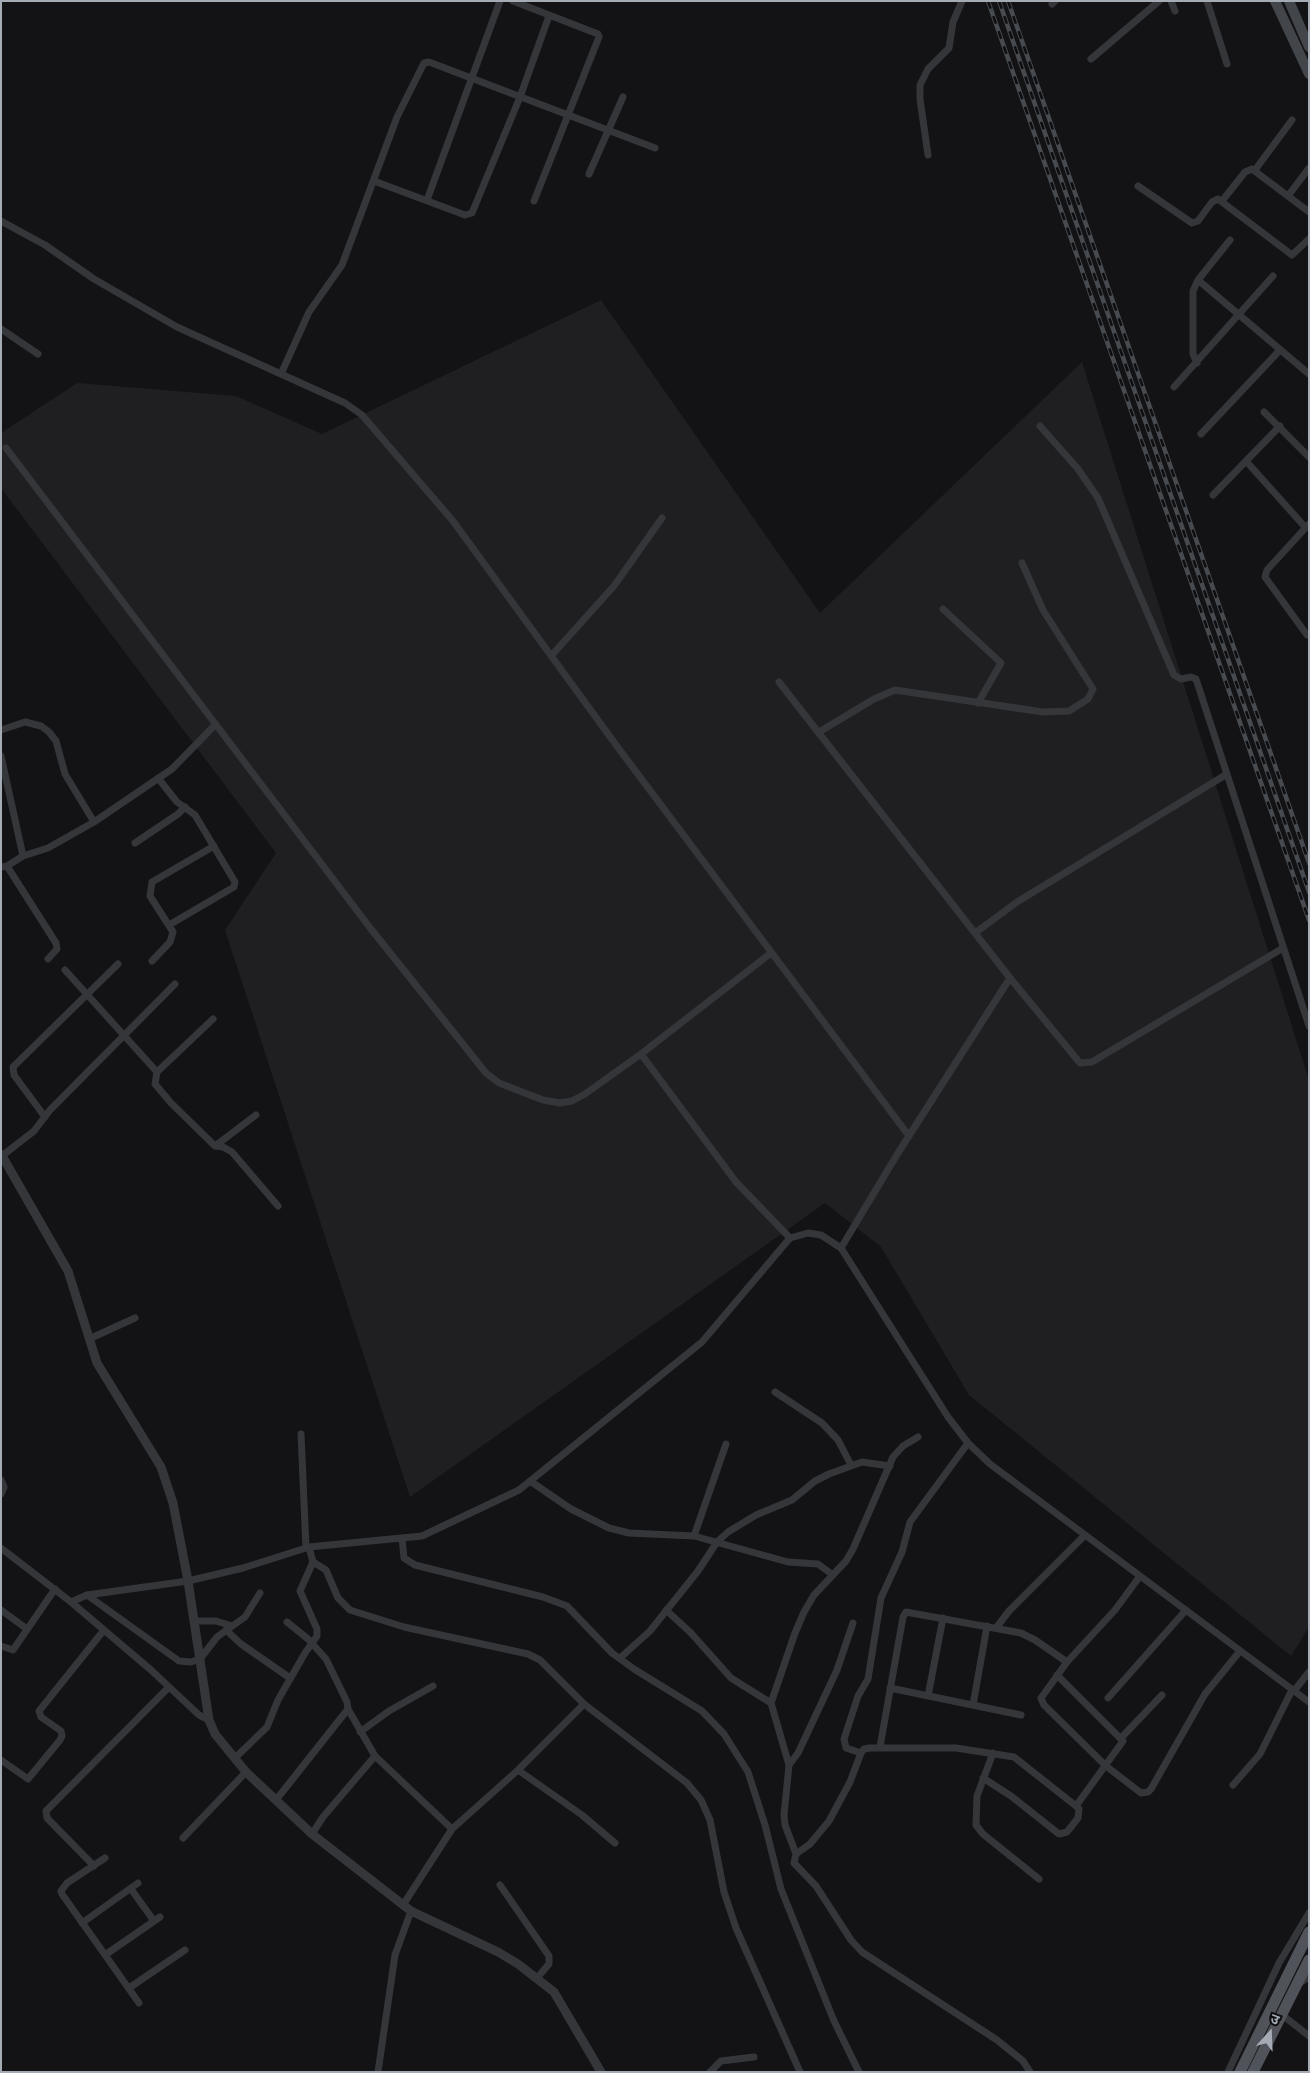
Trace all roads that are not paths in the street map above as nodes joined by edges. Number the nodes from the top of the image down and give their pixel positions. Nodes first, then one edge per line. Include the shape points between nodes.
1 (500, 1) edge
2 (512, 1) edge
3 (962, 1) edge
4 (1159, 1) edge
5 (1172, 1) edge
6 (1207, 1) edge
7 (1276, 1) edge
8 (1289, 1) edge
9 (1175, 11) dead end
10 (549, 16) junction
11 (1309, 47) edge
12 (1092, 59) dead end
13 (1227, 64) dead end
14 (1309, 74) edge
15 (471, 78) junction
16 (520, 97) junction
17 (623, 97) dead end
18 (568, 115) junction
19 (1292, 120) dead end
20 (608, 130) junction
21 (655, 148) dead end
22 (928, 155) dead end
23 (1309, 168) edge
24 (1255, 170) junction
25 (589, 174) dead end
26 (374, 181) junction
27 (1138, 186) dead end
28 (1288, 196) junction
29 (426, 200) junction
30 (534, 201) dead end
31 (1222, 201) junction
32 (1309, 212) edge
33 (1, 221) edge
34 (1309, 239) edge
35 (1230, 240) dead end
36 (1273, 276) dead end
37 (1198, 280) junction
38 (1240, 315) junction
39 (1, 329) edge
40 (1280, 350) junction
41 (38, 354) dead end
42 (1197, 363) junction
43 (280, 374) junction
44 (1309, 374) edge
45 (1174, 388) dead end
46 (1264, 412) dead end
47 (1040, 426) dead end
48 (1280, 426) junction
49 (1201, 434) dead end
50 (6, 448) dead end
51 (1309, 457) edge
52 (1246, 461) junction
53 (1213, 495) dead end
54 (662, 518) dead end
55 (1307, 525) edge
56 (1022, 563) dead end
57 (943, 609) dead end
58 (1307, 634) dead end
59 (551, 656) junction
60 (779, 682) dead end
61 (978, 703) junction
62 (215, 725) junction
63 (1, 730) edge
64 (818, 732) junction
65 (1, 756) edge
66 (1227, 774) junction
67 (158, 778) junction
68 (185, 807) junction
69 (94, 822) junction
70 (135, 843) dead end
71 (214, 846) junction
72 (23, 856) junction
73 (4, 867) edge
74 (169, 925) junction
75 (976, 933) junction
76 (1283, 948) junction
77 (771, 953) junction
78 (48, 959) dead end
79 (152, 960) dead end
80 (118, 964) dead end
81 (65, 970) dead end
82 (1010, 978) junction
83 (175, 984) dead end
84 (87, 994) junction
85 (213, 1019) dead end
86 (1309, 1026) edge
87 (124, 1034) junction
88 (641, 1054) junction
89 (156, 1072) junction
90 (256, 1114) dead end
91 (45, 1117) junction
92 (909, 1136) junction
93 (215, 1146) junction
94 (2, 1155) edge
95 (278, 1206) dead end
96 (790, 1238) junction
97 (841, 1248) junction
98 (135, 1318) dead end
99 (89, 1339) junction
100 (775, 1392) dead end
101 (301, 1434) dead end
102 (918, 1437) dead end
103 (726, 1444) dead end
104 (968, 1444) junction
105 (851, 1465) junction
106 (890, 1466) junction
107 (1, 1480) edge
108 (530, 1482) junction
109 (1, 1494) edge
110 (1085, 1535) junction
111 (694, 1536) junction
112 (400, 1539) junction
113 (717, 1542) junction
114 (310, 1547) junction
115 (1, 1548) edge
116 (313, 1562) junction
117 (833, 1575) junction
118 (1140, 1576) junction
119 (188, 1581) junction
120 (55, 1589) junction
121 (260, 1593) dead end
122 (87, 1594) junction
123 (71, 1602) junction
124 (1, 1610) edge
125 (666, 1610) junction
126 (1186, 1610) junction
127 (943, 1618) junction
128 (194, 1621) junction
129 (288, 1622) dead end
130 (853, 1622) dead end
131 (987, 1626) junction
132 (229, 1628) junction
133 (996, 1628) junction
134 (27, 1629) junction
135 (104, 1630) junction
136 (311, 1642) junction
137 (1, 1646) edge
138 (1240, 1651) junction
139 (620, 1658) junction
140 (200, 1659) junction
141 (1067, 1662) junction
142 (1309, 1672) edge
143 (1057, 1676) junction
144 (290, 1678) junction
145 (169, 1686) junction
146 (433, 1686) dead end
147 (890, 1688) junction
148 (1294, 1691) junction
149 (1162, 1695) dead end
150 (928, 1696) junction
151 (1108, 1698) dead end
152 (1309, 1702) edge
153 (770, 1703) junction
154 (584, 1704) junction
155 (973, 1705) junction
156 (348, 1709) junction
157 (1020, 1715) dead end
158 (209, 1720) junction
159 (360, 1732) junction
160 (1121, 1738) junction
161 (880, 1748) junction
162 (861, 1753) junction
163 (993, 1753) junction
164 (375, 1756) junction
165 (235, 1758) junction
166 (1, 1760) edge
167 (789, 1765) junction
168 (1106, 1766) junction
169 (518, 1770) junction
170 (246, 1772) junction
171 (982, 1778) junction
172 (1233, 1785) dead end
173 (276, 1800) junction
174 (1076, 1806) junction
175 (452, 1830) junction
176 (312, 1834) junction
177 (183, 1838) dead end
178 (615, 1843) dead end
179 (796, 1854) junction
180 (104, 1858) dead end
181 (94, 1866) junction
182 (1039, 1879) dead end
183 (138, 1883) dead end
184 (500, 1885) dead end
185 (131, 1888) junction
186 (407, 1908) junction
187 (1309, 1913) edge
188 (82, 1923) junction
189 (1309, 1932) edge
190 (185, 1950) dead end
191 (105, 1955) junction
192 (1309, 1960) edge
193 (1274, 1974) junction
194 (1309, 1977) edge
195 (537, 1978) junction
196 (1295, 1986) junction
197 (129, 1988) junction
198 (140, 2003) dead end
199 (1281, 2014) junction
200 (1309, 2036) edge
201 (754, 2057) dead end
202 (378, 2072) edge
203 (601, 2072) edge
204 (710, 2072) edge
205 (800, 2072) edge
206 (859, 2072) edge
207 (1030, 2072) edge
208 (1228, 2072) edge
209 (1240, 2072) edge
210 (1253, 2072) edge

1 - 15 street
2 - 10 street
3 - 22 street via 953,22 949,48 928,70 920,85
4 - 12 street
5 - 9 street
6 - 13 street
7 - 14 main road
8 - 11 main road
10 - 16 street
10 - 18 street via 599,37
15 - 16 street
15 - 26 street via 424,63 397,117
15 - 29 street
16 - 18 street
16 - 29 street via 472,214 465,215
17 - 20 street
18 - 20 street
18 - 30 street
19 - 24 street
20 - 21 street
20 - 25 street
23 - 28 street
24 - 28 street
24 - 31 street via 1248,169
26 - 29 street
26 - 43 street via 342,265 310,312
27 - 31 street via 1192,223 1198,221 1215,199
28 - 32 street
31 - 34 street via 1289,253 1295,254
33 - 43 street via 176,327
35 - 37 street
36 - 38 street
37 - 38 street
37 - 42 street via 1193,291 1193,354
38 - 40 street
38 - 42 street
39 - 41 street
40 - 44 street
40 - 49 street
42 - 45 street
43 - 59 street via 346,403 362,415 453,521
46 - 48 street
47 - 66 street via 1098,498 1174,675 1181,679 1196,679
48 - 51 street
48 - 52 street
50 - 62 street
52 - 53 street
52 - 55 street
54 - 59 street via 614,586
55 - 58 street via 1267,570 1265,577
56 - 61 street via 1043,610 1093,692 1092,696 1080,706 1060,713
57 - 61 street via 1001,663
59 - 77 street
60 - 64 street
61 - 64 street via 895,690
62 - 67 street via 172,769
62 - 88 street via 486,1073 514,1090 560,1103 585,1094
63 - 69 street via 25,722 49,732 56,741 65,774
64 - 75 street
65 - 72 street
66 - 75 street via 1017,902
66 - 76 street
67 - 68 street
67 - 69 street
68 - 70 street
68 - 71 street via 194,814
69 - 72 street via 48,848
71 - 74 street via 152,882 150,896
71 - 74 street via 234,880 234,887
72 - 73 street
73 - 78 street via 56,943 57,949
74 - 79 street via 173,937
75 - 82 street
76 - 82 street via 1086,1064 1075,1059
76 - 86 street
77 - 88 street
77 - 92 street
80 - 84 street
81 - 84 street
82 - 92 street
83 - 87 street
84 - 87 street
84 - 91 street via 13,1067 14,1075
85 - 89 street
87 - 89 street
87 - 91 street
88 - 96 street via 736,1182
89 - 93 street via 155,1084 170,1103
90 - 93 street
91 - 94 street via 34,1131
92 - 97 street
93 - 95 street via 232,1152
94 - 99 street via 68,1271
96 - 97 street via 808,1233 821,1235
96 - 108 street via 702,1342
97 - 104 street
98 - 99 street
99 - 119 street via 97,1363 161,1466 173,1503
100 - 105 street via 822,1423 838,1440
101 - 114 street
102 - 106 street via 897,1451
103 - 111 street
104 - 110 street
104 - 162 street via 910,1522 902,1552 881,1598 867,1684 858,1696 844,1739 846,1748
105 - 106 street via 872,1462
105 - 113 street via 815,1481 792,1500 739,1524
106 - 117 street via 852,1549
107 - 109 street via 4,1487
108 - 111 street via 571,1510 609,1528 629,1533
108 - 112 street via 429,1534
110 - 118 street
110 - 133 street
111 - 113 street
112 - 114 street
112 - 139 street via 404,1558 415,1565 567,1606
113 - 117 street via 788,1562 818,1564
113 - 125 street
114 - 116 street
114 - 119 street
115 - 120 street
116 - 136 street via 300,1591 317,1628 317,1636
116 - 154 street via 326,1570 338,1598 350,1610 404,1627 528,1654 540,1660
117 - 153 street via 814,1595 804,1612
118 - 126 street
118 - 141 street via 1115,1610
119 - 122 street
119 - 128 street
120 - 123 street
120 - 134 street
121 - 132 street via 245,1618
122 - 123 street
122 - 140 street via 179,1661
123 - 135 street
124 - 134 street
125 - 139 street via 650,1631
125 - 153 street via 731,1678
126 - 138 street
126 - 151 street
127 - 131 street
127 - 147 street via 905,1614
127 - 150 street
128 - 132 street via 216,1621
128 - 140 street
129 - 136 street
130 - 167 street via 836,1670 798,1753
131 - 133 street
131 - 155 street
132 - 140 street via 216,1637
132 - 144 street via 241,1644
133 - 141 street via 1026,1635
134 - 137 street via 13,1650
135 - 145 street
135 - 166 street via 39,1711 41,1717 61,1731 60,1740 28,1779
136 - 144 street
136 - 156 street via 326,1659
138 - 148 street
138 - 168 street via 1205,1694 1148,1792 1142,1793
139 - 206 street via 702,1711 738,1752 758,1799 781,1889 834,2021
140 - 158 street
141 - 143 street
142 - 148 street
143 - 160 street
143 - 168 street via 1041,1701
144 - 165 street via 267,1727
145 - 158 street via 199,1715
145 - 181 street via 46,1812 47,1818
146 - 159 street
147 - 150 street
147 - 161 street
148 - 152 street
148 - 172 street via 1260,1754
149 - 160 street
150 - 155 street
153 - 167 street
154 - 169 street
154 - 205 street via 687,1782 701,1800 710,1820 724,1892 736,1928
155 - 157 street
156 - 159 street
156 - 173 street
158 - 165 street via 215,1734
159 - 164 street
160 - 168 street via 1122,1744
161 - 162 street via 864,1749
161 - 163 street via 956,1748
162 - 179 street via 850,1782 829,1820 810,1844
163 - 171 street
163 - 174 street via 1021,1762
164 - 175 street
164 - 176 street
165 - 170 street
167 - 179 street via 784,1815
168 - 174 street
169 - 175 street
169 - 178 street via 582,1815
170 - 173 street
170 - 177 street
171 - 174 street via 1059,1834 1067,1832 1078,1818
171 - 182 street via 976,1808 979,1830
173 - 176 street
175 - 186 street
176 - 186 street
179 - 207 street via 793,1858 796,1867 816,1886 862,1952 997,2040 1023,2061
180 - 181 street
181 - 188 street via 61,1890 64,1900
183 - 185 street
184 - 195 street via 549,1956 549,1964
185 - 188 street
185 - 191 street via 157,1919
186 - 195 street via 498,1952
186 - 202 street via 395,1955
187 - 193 street
188 - 191 street
189 - 209 main road, bridge
190 - 197 street
191 - 197 street
192 - 196 main road
193 - 196 street
193 - 208 street
194 - 196 street
195 - 203 street via 564,2005
196 - 199 main road
197 - 198 street
199 - 200 street
199 - 210 main road
201 - 204 street via 721,2061

